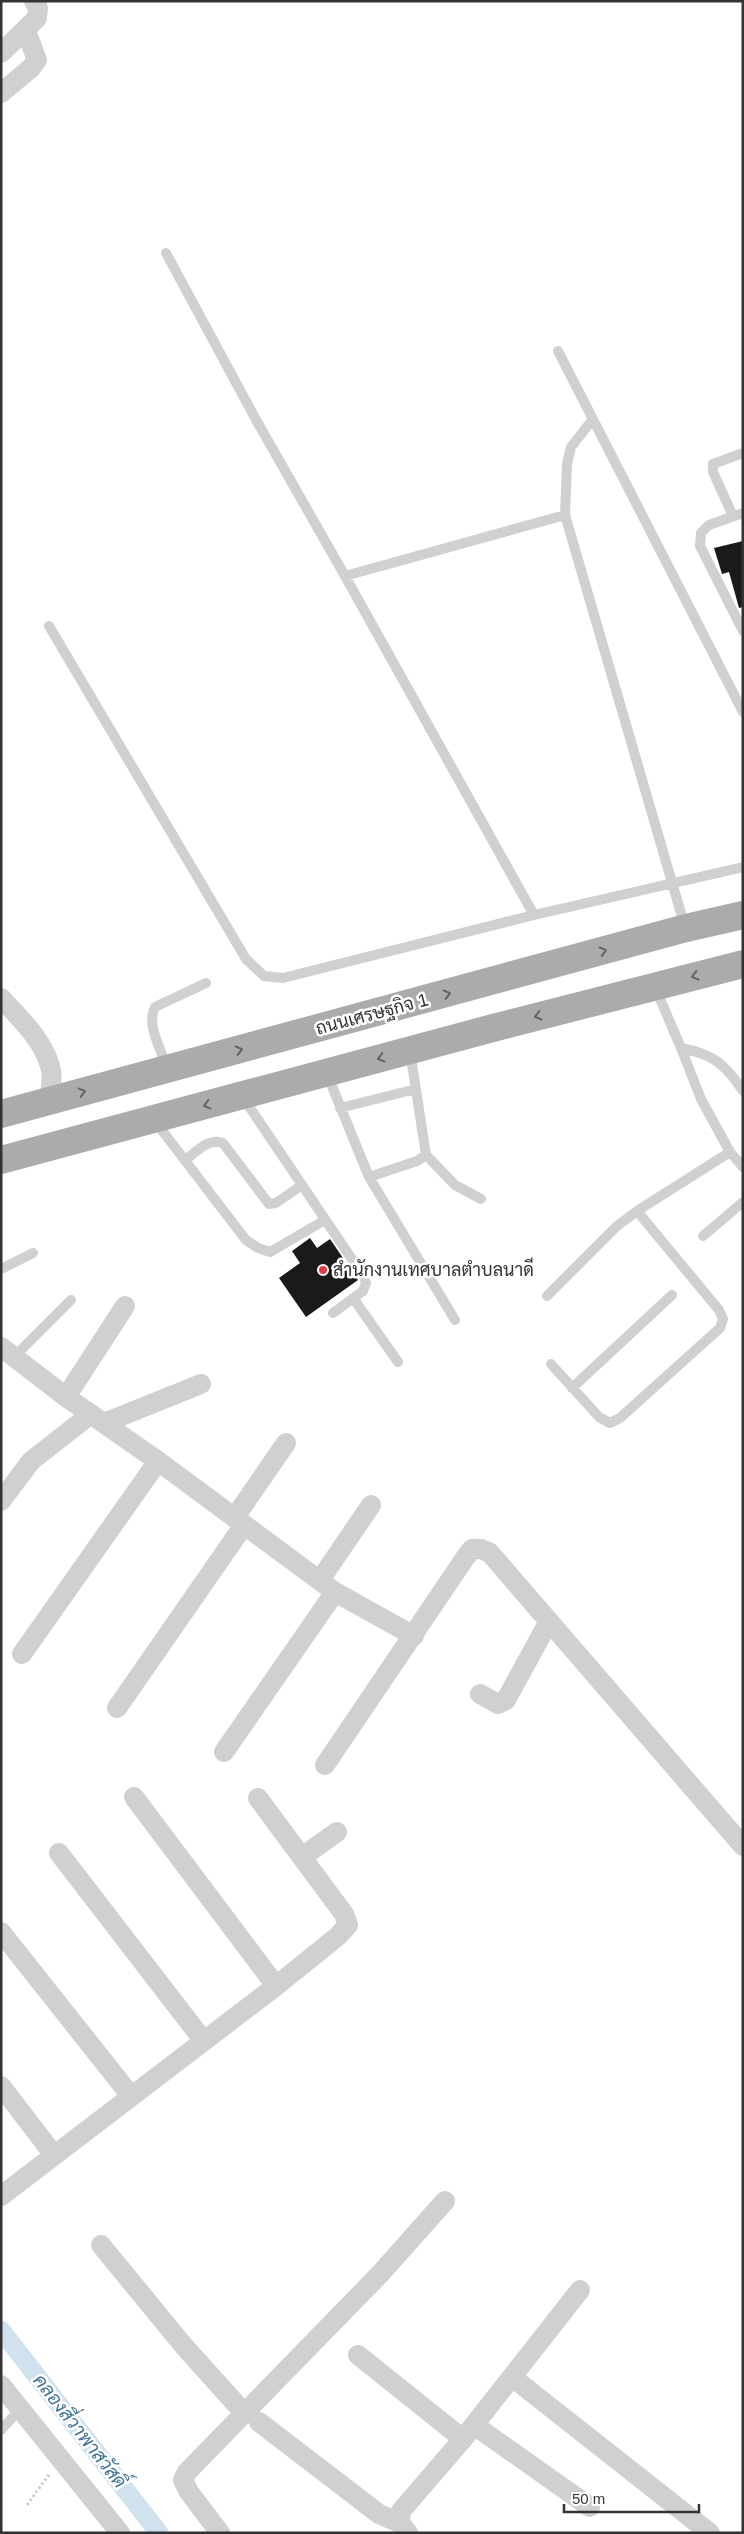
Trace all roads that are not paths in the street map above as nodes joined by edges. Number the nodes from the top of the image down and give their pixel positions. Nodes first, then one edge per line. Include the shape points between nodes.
1 (34, 1) edge
2 (26, 31) junction
3 (1, 54) edge
4 (1, 93) edge
5 (166, 253) dead end
6 (558, 351) dead end
7 (593, 419) junction
8 (743, 453) edge
9 (565, 515) junction
10 (738, 515) edge
11 (345, 576) junction
12 (741, 625) edge
13 (49, 626) dead end
14 (743, 712) edge
15 (743, 867) edge
16 (673, 884) junction
17 (534, 915) junction
18 (743, 915) edge
19 (686, 928) junction
20 (743, 964) edge
21 (206, 983) dead end
22 (655, 986) junction
23 (1, 998) edge
24 (681, 1048) junction
25 (410, 1050) junction
26 (168, 1069) junction
27 (326, 1073) junction
28 (416, 1088) junction
29 (743, 1092) edge
30 (242, 1096) junction
31 (49, 1101) junction
32 (340, 1108) junction
33 (1, 1114) edge
34 (154, 1119) junction
35 (730, 1152) junction
36 (426, 1155) junction
37 (1, 1160) edge
38 (185, 1160) junction
39 (743, 1167) edge
40 (369, 1177) junction
41 (302, 1185) junction
42 (481, 1198) dead end
43 (743, 1202) edge
44 (637, 1211) junction
45 (325, 1220) junction
46 (703, 1236) dead end
47 (33, 1253) dead end
48 (1, 1269) edge
49 (672, 1295) dead end
50 (547, 1296) dead end
51 (353, 1298) junction
52 (71, 1300) dead end
53 (125, 1306) dead end
54 (333, 1313) dead end
55 (455, 1320) dead end
56 (8, 1352) edge
57 (398, 1362) dead end
58 (551, 1364) dead end
59 (201, 1384) dead end
60 (572, 1388) junction
61 (66, 1397) junction
62 (97, 1419) junction
63 (286, 1443) dead end
64 (158, 1461) junction
65 (22, 1471) junction
66 (1, 1480) edge
67 (1, 1501) edge
68 (371, 1505) dead end
69 (239, 1521) junction
70 (327, 1586) junction
71 (549, 1621) junction
72 (414, 1636) junction
73 (22, 1654) dead end
74 (480, 1694) dead end
75 (117, 1708) dead end
76 (224, 1752) dead end
77 (326, 1765) dead end
78 (134, 1797) dead end
79 (258, 1798) dead end
80 (338, 1832) dead end
81 (743, 1846) edge
82 (59, 1853) dead end
83 (302, 1857) junction
84 (1, 1932) edge
85 (276, 1986) junction
86 (203, 2040) junction
87 (1, 2086) edge
88 (131, 2096) junction
89 (54, 2155) junction
90 (1, 2196) edge
91 (445, 2201) dead end
92 (101, 2245) dead end
93 (580, 2290) dead end
94 (358, 2355) dead end
95 (512, 2377) junction
96 (1, 2385) edge
97 (20, 2409) junction
98 (252, 2418) junction
99 (1, 2430) edge
100 (469, 2432) junction
101 (590, 2508) dead end
102 (404, 2528) edge
103 (120, 2533) edge
104 (220, 2533) edge
105 (710, 2533) edge

1 - 2 street via 38,8 37,18
2 - 3 street
2 - 4 street via 37,60 32,68
5 - 11 lane
6 - 7 lane
7 - 9 lane via 571,447
7 - 14 lane
8 - 10 lane via 713,464 713,472
9 - 11 lane
9 - 16 lane
10 - 12 lane via 709,525 701,532 700,546
11 - 17 lane
13 - 17 lane via 246,959 264,976 283,978
15 - 16 lane
16 - 17 lane
16 - 19 lane
18 - 19 main road, ถนนเศรษฐกิจ 1
26 -> 19 main road, ถนนเศรษฐกิจ 1
20 -> 22 main road
21 - 26 lane via 155,1007 152,1023
22 - 24 lane
22 -> 25 main road
23 - 31 street via 44,1050 51,1072
24 - 29 lane via 711,1055 731,1074
24 - 35 lane via 701,1099
25 -> 27 main road
25 - 28 lane
31 -> 26 main road, ถนนเศรษฐกิจ 1
27 - 30 main road
27 - 32 lane
28 - 32 lane
28 - 36 lane
30 -> 34 main road
30 - 41 lane
31 - 33 main road, ถนนเศรษฐกิจ 1
32 - 40 lane
34 - 37 main road
34 - 38 lane
35 - 39 lane
35 - 44 lane
36 - 40 lane
36 - 42 lane via 455,1185
38 - 41 lane via 210,1142 222,1143 269,1204 276,1203
38 - 45 lane via 246,1240 258,1248 270,1252
40 - 55 lane
41 - 45 lane
43 - 46 lane
44 - 50 lane via 617,1226
44 - 60 lane via 718,1310 723,1319 720,1328 620,1418 610,1423 599,1418
45 - 51 lane via 366,1283 363,1291
47 - 48 lane
49 - 60 lane
51 - 54 lane
51 - 57 lane
52 - 56 lane
53 - 61 street
56 - 61 street
58 - 60 lane
59 - 62 street
61 - 62 street
62 - 64 street
62 - 65 street via 31,1461
63 - 69 street
64 - 69 street
64 - 73 street
65 - 66 lane
65 - 67 street
68 - 70 street
69 - 70 street
69 - 75 street
70 - 72 street
70 - 76 street
71 - 72 street via 490,1553 472,1549
71 - 74 street via 506,1700 498,1704
71 - 81 street
72 - 77 street
78 - 85 street
79 - 83 street
80 - 83 street
82 - 86 street
83 - 85 street via 344,1914 348,1925
84 - 88 street
85 - 86 street
86 - 88 street
87 - 89 street
88 - 89 street
89 - 90 street
91 - 98 street
92 - 98 street via 184,2345
93 - 95 street
94 - 100 street
95 - 100 street
95 - 105 street
96 - 97 street
97 - 99 lane
97 - 103 street
98 - 102 street via 379,2514
98 - 104 street via 187,2472 183,2480
100 - 101 street
100 - 102 street via 401,2512

